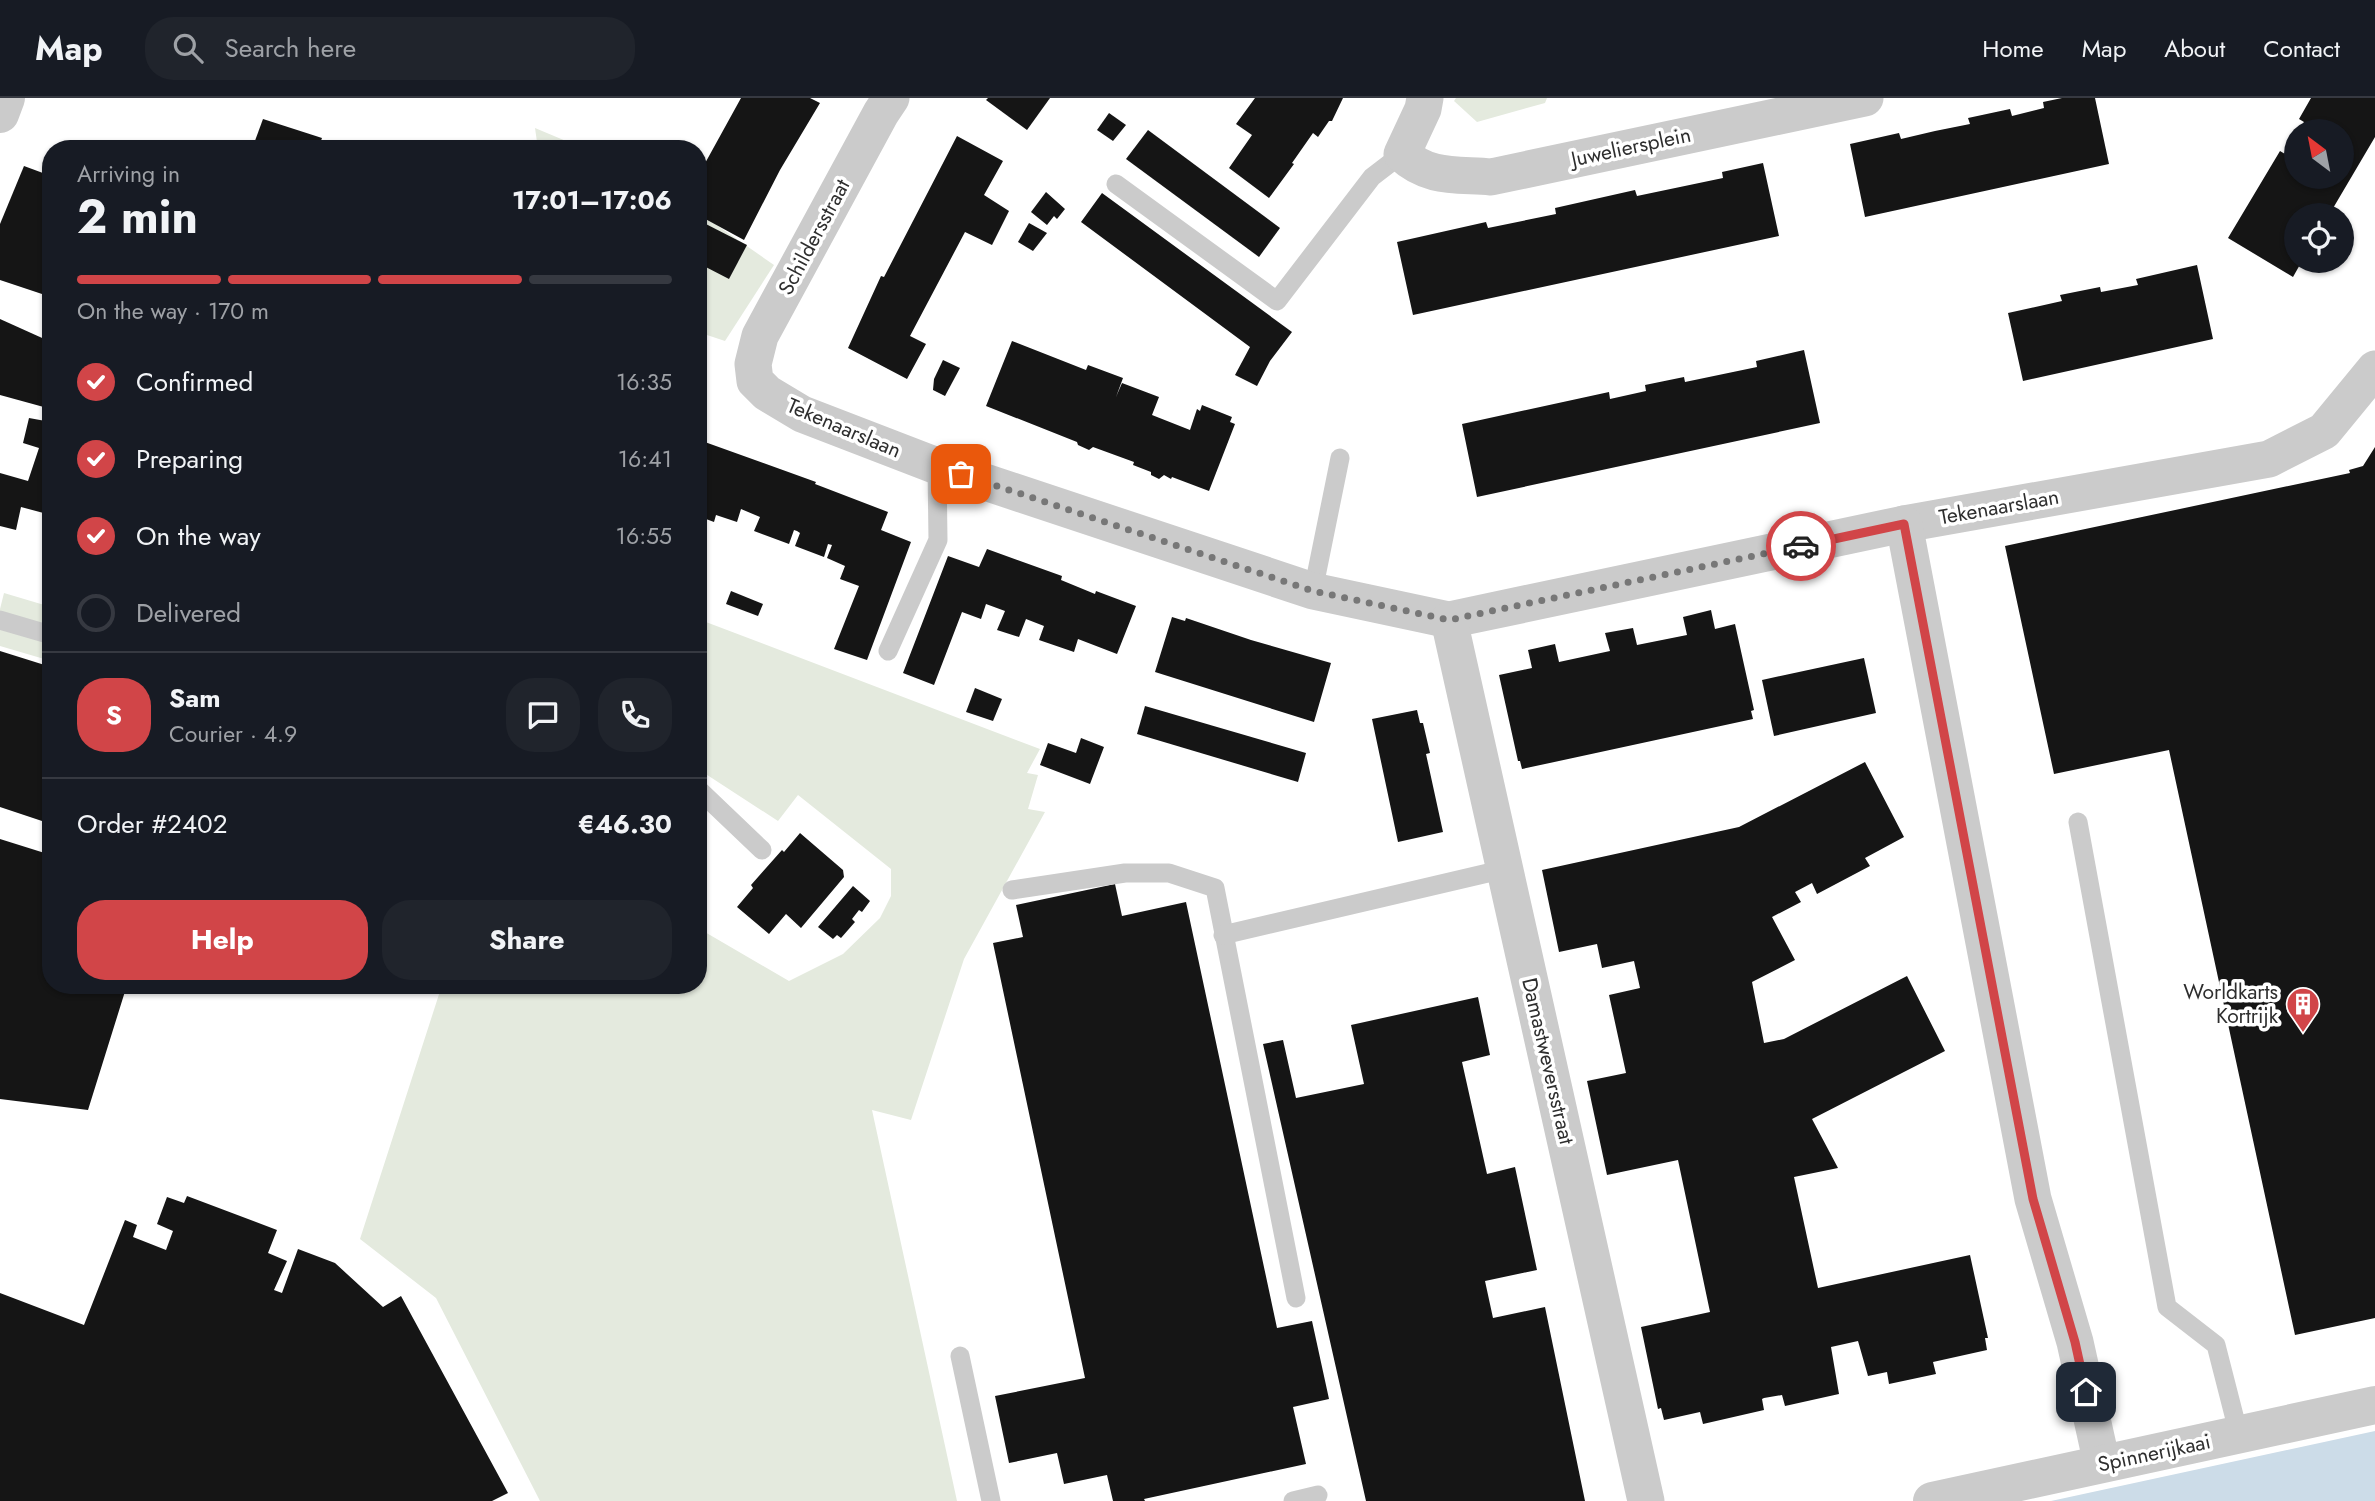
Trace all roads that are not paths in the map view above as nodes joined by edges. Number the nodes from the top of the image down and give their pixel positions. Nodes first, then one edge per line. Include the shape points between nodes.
1 (6, 98) edge
2 (891, 98) edge
3 (1425, 98) edge
4 (1865, 98) edge
5 (0, 114) edge
6 (1402, 154) junction
7 (1116, 184) dead end
8 (2375, 369) edge
9 (755, 381) joint
10 (1340, 458) dead end
11 (937, 466) junction
12 (1904, 524) junction
13 (1313, 591) junction
14 (0, 620) edge
15 (1449, 620) junction
16 (42, 632) edge
17 (888, 651) dead end
18 (707, 798) edge
19 (2078, 822) dead end
20 (762, 850) dead end
21 (1505, 870) junction
22 (1012, 890) dead end
23 (1223, 934) junction
24 (1296, 1298) dead end
25 (960, 1356) dead end
26 (2375, 1405) edge
27 (2239, 1435) junction
28 (2102, 1464) junction
29 (1318, 1495) dead end
30 (991, 1501) edge
31 (1293, 1501) edge
32 (1646, 1501) edge
33 (1932, 1501) edge

1 - 5 street
2 - 9 street, Schildersstraat via 760,335 753,364
3 - 6 street
4 - 6 street, Juweliersplein via 1491,177 1431,173
6 - 7 lane via 1372,177 1277,301
8 - 12 street, Tekenaarslaan via 2324,432 2269,460
9 - 11 street, Tekenaarslaan via 802,414
10 - 13 lane
11 - 13 street, Tekenaarslaan
11 - 17 lane via 938,540
12 - 15 street, Tekenaarslaan
12 - 28 street via 2033,1199 2075,1342
13 - 15 street, Tekenaarslaan
14 - 16 lane
15 - 21 street, Damastweversstraat
18 - 20 lane
19 - 27 lane via 2167,1307 2216,1345
21 - 23 lane
21 - 32 street, Damastweversstraat
22 - 23 lane via 1125,873 1169,873 1215,888
23 - 24 lane
25 - 30 lane
26 - 27 street, Spinnerijkaai
27 - 28 street, Spinnerijkaai
28 - 33 street, Spinnerijkaai
29 - 31 lane

